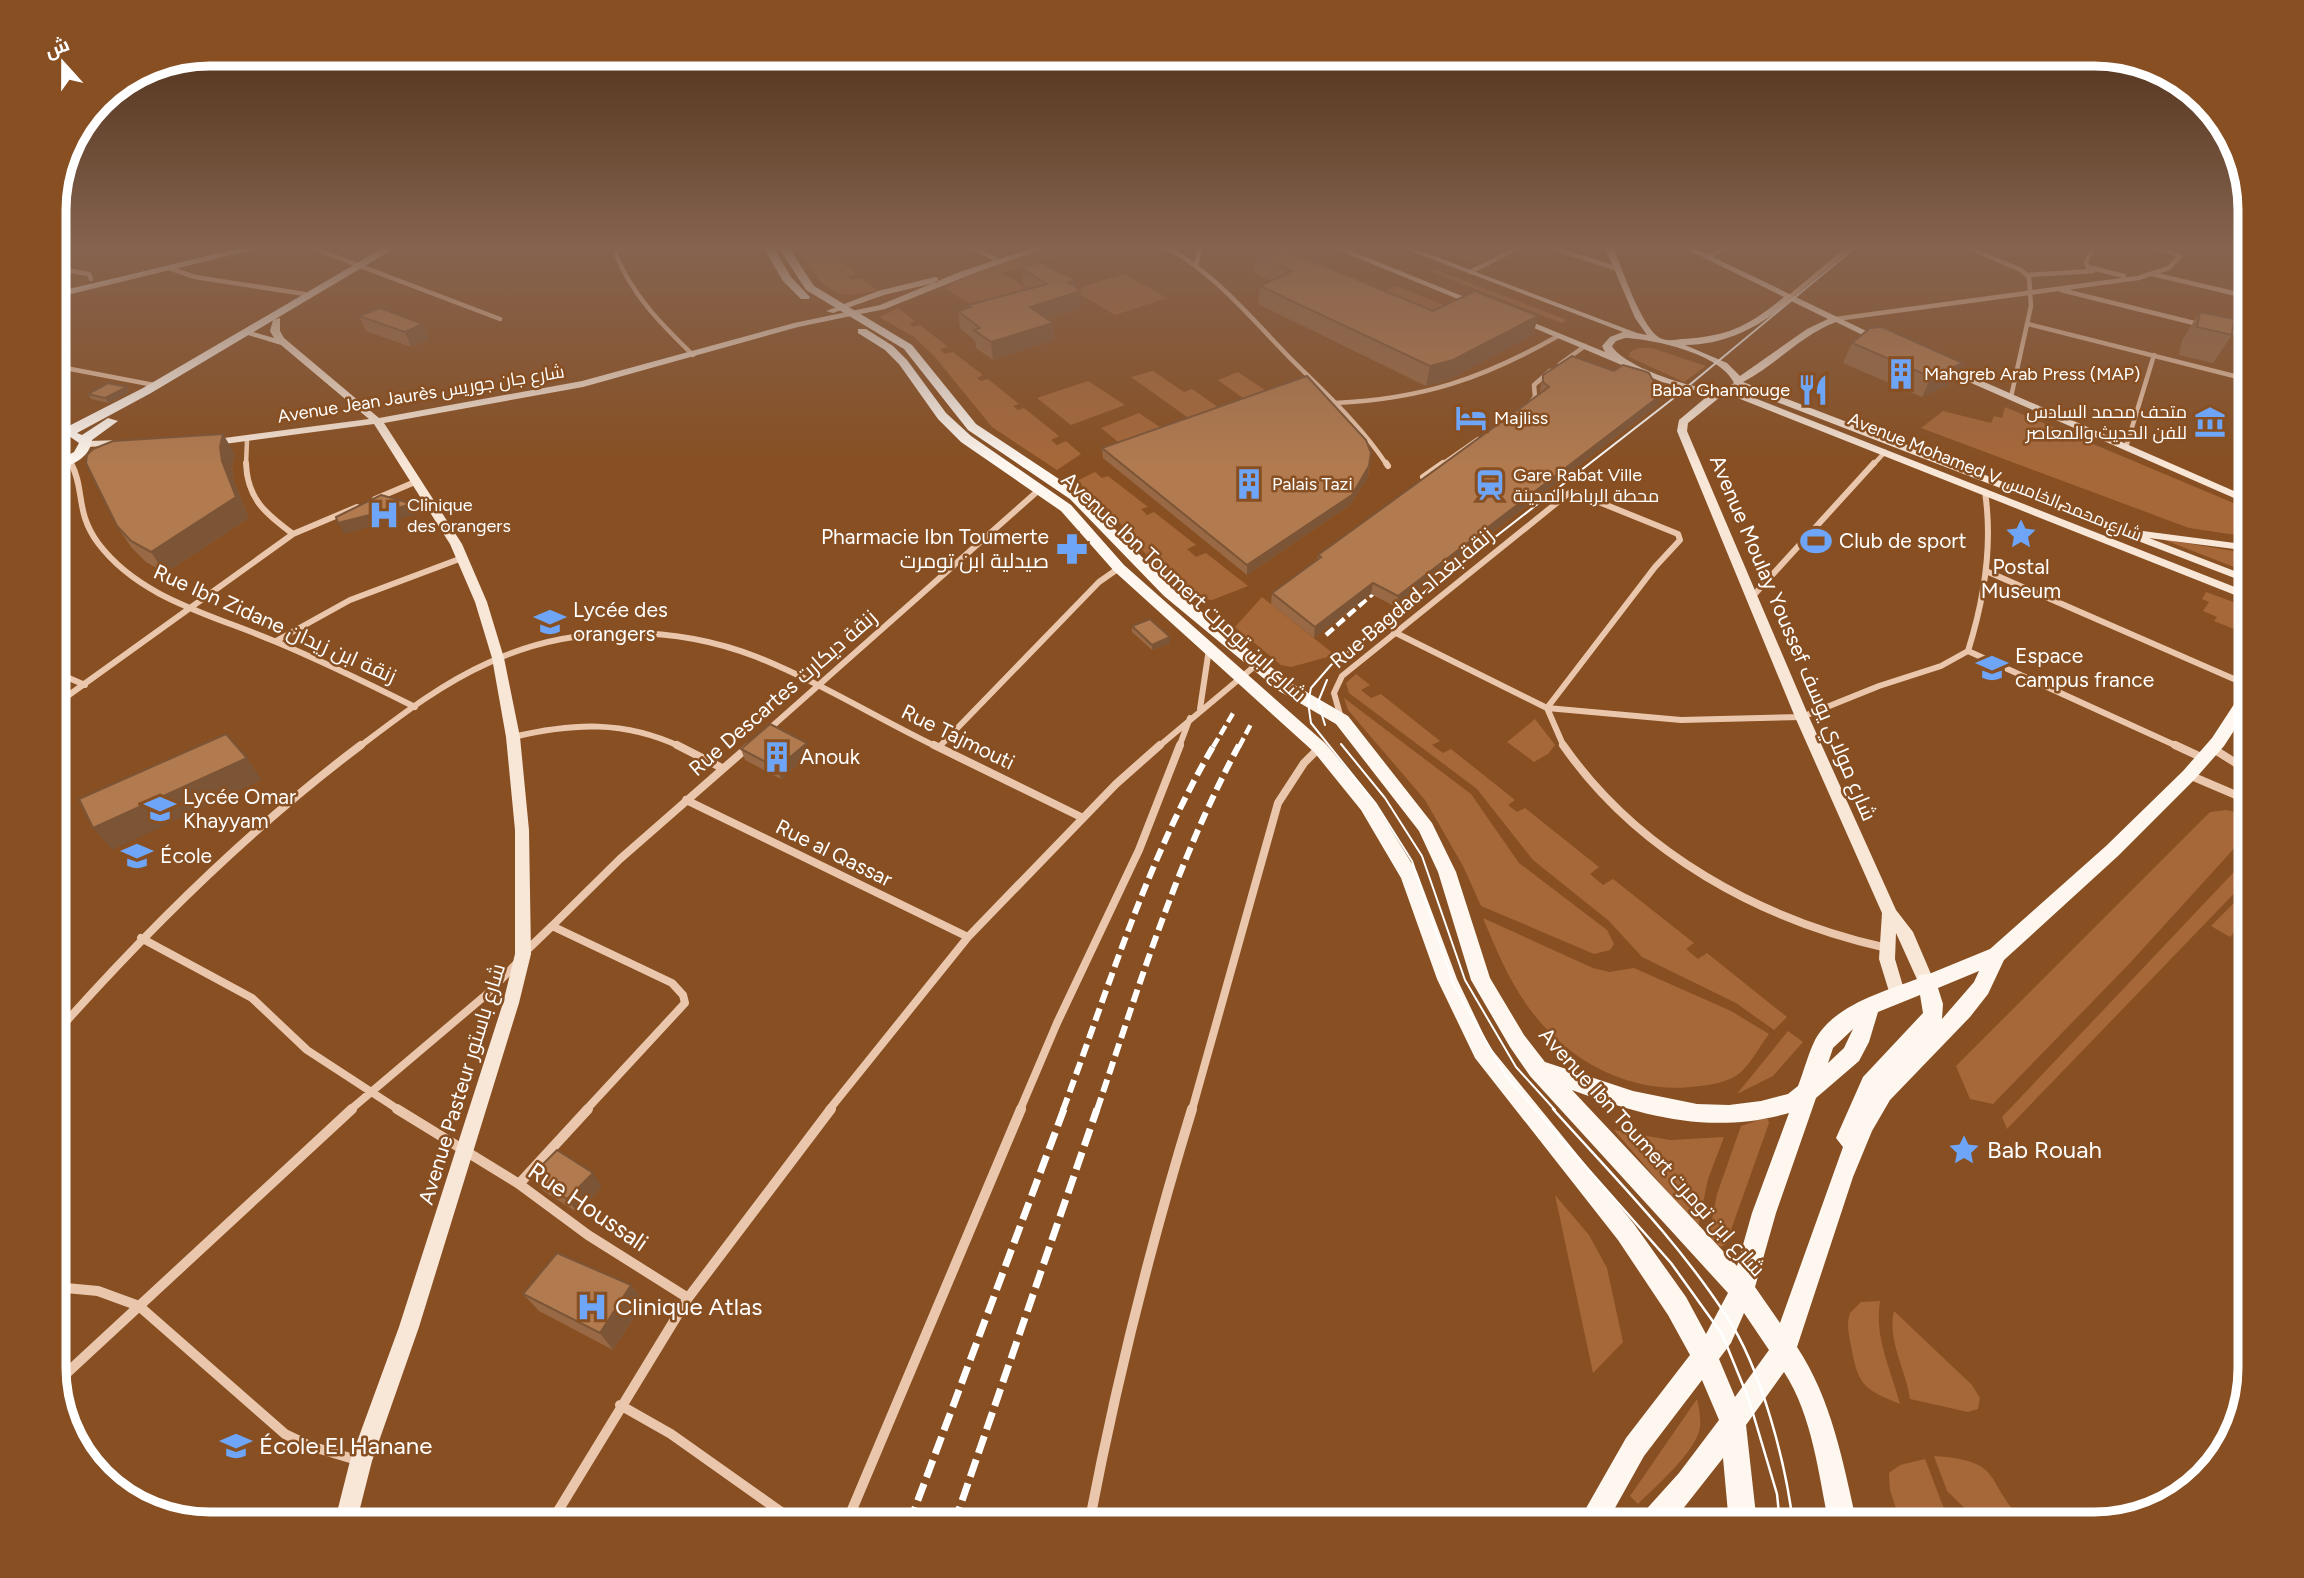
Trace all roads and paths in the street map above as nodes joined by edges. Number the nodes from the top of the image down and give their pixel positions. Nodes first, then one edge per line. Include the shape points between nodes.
1 (264, 319) edge
2 (658, 319) edge
3 (818, 319) edge
4 (849, 319) edge
5 (853, 319) edge
6 (1250, 319) edge
7 (1514, 319) edge
8 (1594, 319) edge
9 (1639, 319) edge
10 (1759, 319) edge
11 (1836, 319) joint
12 (2028, 319) edge
13 (2179, 319) edge
14 (277, 320) joint
15 (2028, 324) junction
16 (2238, 333) edge
17 (253, 335) junction
18 (1637, 335) junction
19 (1558, 336) junction
20 (1654, 338) junction
21 (1666, 342) junction
22 (283, 343) junction
23 (1891, 344) edge
24 (1585, 346) junction
25 (693, 355) junction
26 (2154, 355) junction
27 (1623, 362) junction
28 (1933, 363) edge
29 (67, 368) edge
30 (2238, 377) edge
31 (1739, 382) junction
32 (154, 385) junction
33 (1723, 392) junction
34 (2011, 397) junction
35 (1335, 403) junction
36 (1521, 410) edge
37 (377, 422) junction
38 (67, 431) edge
39 (1488, 432) edge
40 (67, 438) edge
41 (247, 440) junction
42 (85, 442) junction
43 (194, 444) edge
44 (2126, 447) junction
45 (1885, 452) junction
46 (73, 458) junction
47 (67, 461) edge
48 (1388, 467) dead end
49 (1423, 477) edge
50 (415, 482) junction
51 (1040, 489) junction
52 (1985, 492) junction
53 (2238, 497) edge
54 (293, 534) junction
55 (2127, 534) junction
56 (2238, 546) edge
57 (462, 558) junction
58 (1119, 568) junction
59 (1986, 571) junction
60 (2238, 576) edge
61 (2238, 592) edge
62 (1753, 596) junction
63 (189, 607) junction
64 (1394, 632) junction
65 (276, 641) junction
66 (1209, 649) junction
67 (1968, 651) junction
68 (498, 658) junction
69 (1249, 671) junction
70 (67, 678) edge
71 (2238, 681) edge
72 (85, 685) junction
73 (818, 688) junction
74 (67, 697) edge
75 (415, 707) junction
76 (1547, 708) junction
77 (1200, 709) junction
78 (2238, 710) edge
79 (1802, 717) junction
80 (1190, 718) junction
81 (1342, 720) junction
82 (513, 737) junction
83 (760, 737) edge
84 (751, 745) edge
85 (939, 747) junction
86 (1320, 748) junction
87 (2208, 753) junction
88 (2238, 767) edge
89 (722, 768) junction
90 (2189, 775) junction
91 (2238, 796) edge
92 (686, 800) junction
93 (1082, 817) junction
94 (1890, 913) junction
95 (552, 926) junction
96 (968, 937) junction
97 (141, 938) junction
98 (1886, 948) junction
99 (523, 954) junction
100 (1997, 955) junction
101 (1926, 981) junction
102 (1898, 993) junction
103 (67, 1021) edge
104 (1538, 1069) junction
105 (370, 1092) junction
106 (1808, 1093) junction
107 (464, 1153) junction
108 (1845, 1170) junction
109 (519, 1184) junction
110 (67, 1288) edge
111 (1742, 1290) junction
112 (688, 1298) junction
113 (139, 1306) junction
114 (1784, 1349) junction
115 (1706, 1357) junction
116 (67, 1374) edge
117 (621, 1405) junction
118 (1733, 1422) junction
119 (361, 1461) junction
120 (348, 1512) edge
121 (557, 1512) edge
122 (781, 1512) edge
123 (851, 1512) edge
124 (1090, 1512) edge
125 (1598, 1512) edge
126 (1662, 1512) edge
127 (1742, 1512) edge
128 (1840, 1512) edge

1 - 32 main road
2 - 25 street
3 - 25 street, Avenue Jean Jaurès شارع جان جوريس
4 - 51 main road, Avenue Ibn Toumert شارع ابن تومرت via 889,348 955,429
5 - 69 main road, Avenue Ibn Toumert شارع ابن تومرت via 908,347 972,427 1075,496
6 - 35 street
7 - 19 street
8 - 18 street
9 - 20 street
10 - 21 street via 1735,336
11 - 23 street
11 - 31 street via 1821,324
12 - 15 street
13 - 16 street
14 - 17 main road
14 - 22 street via 275,331
15 - 26 street
15 - 34 street
17 - 22 street
17 - 42 main road
18 - 20 street, Avenue Mohamed V شارع محمد الخامس
18 - 27 street via 1618,337 1608,344 1610,352
19 - 24 street
19 - 35 street via 1503,368 1459,386 1405,398
20 - 21 street, Avenue Mohamed V شارع محمد الخامس
21 - 31 street, Avenue Mohamed V شارع محمد الخامس via 1723,363 1734,370
22 - 37 street, Avenue Pasteur شارع باستور
24 - 27 street
24 - 36 street via 1536,382 1535,397
25 - 37 street, Avenue Jean Jaurès شارع جان جوريس via 539,394
26 - 30 street
26 - 44 street
27 - 33 street, Avenue Mohamed V شارع محمد الخامس via 1690,388
28 - 34 street
29 - 32 street
31 - 33 street
31 - 55 street, Avenue Mohamed V شارع محمد الخامس
32 - 38 main road
33 - 45 street, Avenue Mohamed V شارع محمد الخامس
33 - 62 street, Avenue Moulay Youssef شارع مولاي يوسف via 1681,426
34 - 44 street
35 - 48 street via 1378,448
37 - 41 street, Avenue Jean Jaurès شارع جان جوريس
37 - 50 street, Avenue Pasteur شارع باستور
39 - 49 street
40 - 42 main road
41 - 43 street, Avenue Jean Jaurès شارع جان جوريس
41 - 54 street via 248,492 258,508
42 - 46 main road
42 - 46 street via 133,447
44 - 53 street
45 - 52 street, Avenue Mohamed V شارع محمد الخامس
45 - 62 street
46 - 47 main road
46 - 63 street, Rue Ibn Zidane زنقة ابن زيدان via 81,512 100,547 144,585
50 - 54 street
50 - 57 street, Avenue Pasteur شارع باستور
51 - 58 main road, Avenue Ibn Toumert شارع ابن تومرت via 1073,514
51 - 73 street, Rue Descartes زنقة ديكارت
52 - 59 street
52 - 61 street, Avenue Mohamed V شارع محمد الخامس
54 - 63 street
55 - 56 street, Avenue Mohamed V شارع محمد الخامس
55 - 60 street, Avenue Mohamed V شارع محمد الخامس
57 - 65 street via 349,600
57 - 68 street, Avenue Pasteur شارع باستور
58 - 66 main road, Avenue Ibn Toumert شارع ابن تومرت
58 - 85 street via 1098,582
59 - 67 street via 1978,625
59 - 71 street
62 - 79 street, Avenue Moulay Youssef شارع مولاي يوسف
63 - 65 street, Rue Ibn Zidane زنقة ابن زيدان
63 - 72 street
64 - 76 street
64 - 76 street, Rue Bagdad زنقة بغداد via 1574,492 1675,533 1680,540
64 - 81 street, Rue Bagdad زنقة بغداد via 1338,681 1334,699
65 - 75 street, Rue Ibn Zidane زنقة ابن زيدان
66 - 69 main road, Avenue Ibn Toumert شارع ابن تومرت
66 - 77 street
67 - 79 street via 1941,666
67 - 87 street
68 - 73 street, Rue Tajmouti via 555,641 604,635 665,636 737,650
68 - 75 street, Rue Tajmouti
68 - 82 street, Avenue Pasteur شارع باستور
69 - 77 street
69 - 81 main road, Avenue Ibn Toumert شارع ابن تومرت
69 - 86 main road, Avenue Ibn Toumert شارع ابن تومرت
70 - 72 street
72 - 74 street
73 - 83 street, Rue Descartes زنقة ديكارت
73 - 85 street, Rue Tajmouti
75 - 97 street, Rue Tajmouti via 243,839
76 - 79 street via 1681,720
76 - 98 street via 1556,735 1588,778 1670,852 1760,907 1820,932
77 - 80 street
78 - 87 main road
79 - 94 street, Avenue Moulay Youssef شارع مولاي يوسف
80 - 93 street
80 - 123 street via 1139,850 1057,1023
81 - 104 main road, Avenue Ibn Toumert شارع ابن تومرت via 1426,828 1447,872 1482,980
82 - 89 street via 569,724 609,722 655,735
82 - 99 street, Avenue Pasteur شارع باستور via 522,830
84 - 89 street, Rue Descartes زنقة ديكارت
85 - 93 street, Rue Tajmouti
86 - 115 main road, Avenue Ibn Toumert شارع ابن تومرت via 1367,805 1410,877 1447,979 1482,1052 1626,1232
86 - 124 street via 1304,763 1278,803 1219,1021 1153,1237
87 - 88 street
87 - 90 main road
89 - 92 street, Rue Descartes زنقة ديكارت
90 - 91 street
90 - 100 main road
92 - 95 street, Rue Descartes زنقة ديكارت
92 - 96 street, Rue al Qassar
93 - 96 street
94 - 98 street
94 - 101 street, Avenue Moulay Youssef شارع مولاي يوسف via 1908,936
95 - 99 street, Rue Descartes زنقة ديكارت
95 - 109 street via 672,983 685,1003
96 - 112 street via 789,1161
97 - 103 street, Rue Tajmouti
97 - 105 street, Rue Houssali via 252,998 289,1035
98 - 102 street
99 - 105 street, Rue Descartes زنقة ديكارت via 504,979
99 - 107 street, Avenue Pasteur شارع باستور via 495,1062
100 - 101 main road
100 - 108 main road via 1988,978 1963,1011 1882,1093
101 - 102 main road
101 - 108 main road via 1933,1016 1868,1088 1845,1146
102 - 106 main road via 1869,1007 1858,1045 1846,1062
104 - 106 main road via 1625,1100 1684,1111 1767,1108
104 - 111 main road, Avenue Ibn Toumert شارع ابن تومرت
105 - 107 street, Rue Houssali
105 - 113 street, Rue Descartes زنقة ديكارت
106 - 111 main road via 1764,1213
107 - 109 street, Rue Houssali
107 - 119 street, Avenue Pasteur شارع باستور
108 - 114 main road
109 - 112 street, Rue Houssali
110 - 113 street via 98,1291
111 - 114 main road, Avenue Ibn Toumert شارع ابن تومرت
111 - 115 main road
112 - 117 street
113 - 116 street, Rue Descartes زنقة ديكارت
113 - 119 street via 285,1434
114 - 118 main road
114 - 128 main road, Avenue Ibn Toumert شارع ابن تومرت via 1802,1377 1822,1428
115 - 118 main road, Avenue Ibn Toumert شارع ابن تومرت
115 - 125 main road via 1635,1447
117 - 121 street
117 - 122 street via 671,1434
118 - 126 main road via 1699,1473
118 - 127 main road, Avenue Ibn Toumert شارع ابن تومرت
119 - 120 street, Avenue Pasteur شارع باستور

